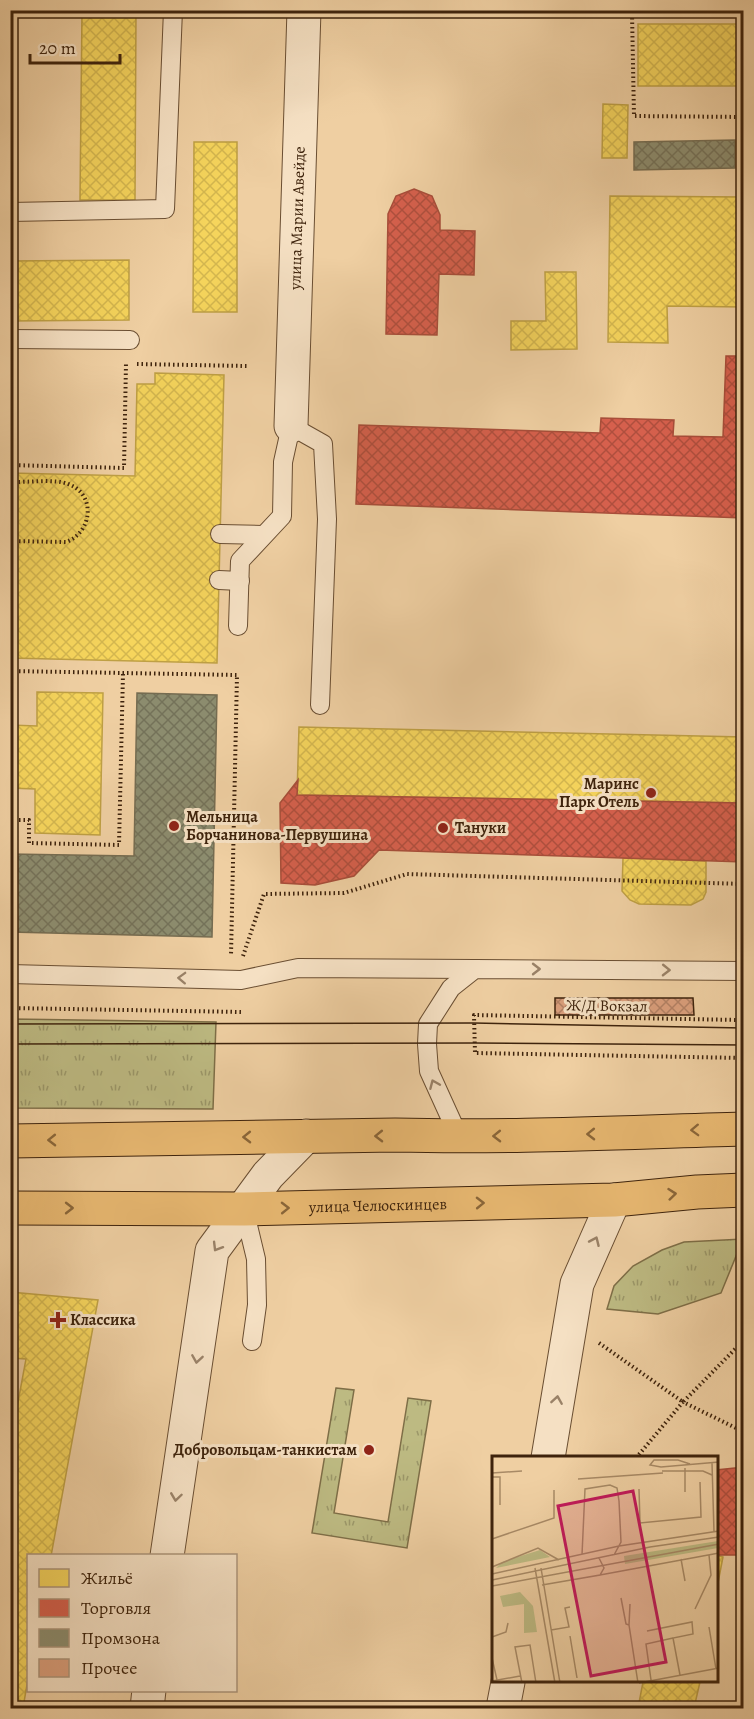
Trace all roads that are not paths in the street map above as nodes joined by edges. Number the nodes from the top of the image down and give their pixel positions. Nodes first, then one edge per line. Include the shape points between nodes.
1 (173, 10) edge
2 (304, 10) edge
3 (10, 212) edge
4 (10, 339) edge
5 (130, 340) dead end
6 (291, 426) junction
7 (220, 534) dead end
8 (263, 535) junction
9 (219, 580) dead end
10 (240, 581) junction
11 (238, 626) dead end
12 (320, 705) dead end
13 (475, 969) junction
14 (744, 971) edge
15 (10, 974) edge
16 (744, 1129) edge
17 (306, 1136) junction
18 (459, 1137) junction
19 (10, 1140) edge
20 (744, 1190) edge
21 (614, 1200) junction
22 (10, 1208) edge
23 (244, 1209) junction
24 (252, 1341) dead end
25 (548, 1456) edge
26 (167, 1554) edge
27 (508, 1683) edge
28 (149, 1692) edge
29 (147, 1708) edge
30 (503, 1708) edge

1 - 3 lane via 165,209
2 - 6 street, улица Марии Авейде
4 - 5 lane
6 - 8 lane via 284,462 282,516
6 - 12 lane via 323,444 327,519
7 - 8 lane
8 - 10 lane via 240,561
9 - 10 lane
10 - 11 lane
13 -> 14 lane
13 -> 15 lane via 298,968 241,980
18 -> 13 lane via 429,1071 428,1024 451,988
16 -> 18 main road
18 -> 17 main road
17 -> 19 main road
17 - 23 street via 268,1175
21 -> 20 main road, улица Челюскинцев
23 -> 21 main road, улица Челюскинцев
25 -> 21 street via 577,1284
22 -> 23 main road, улица Челюскинцев
23 - 24 lane via 256,1259 257,1305
23 -> 26 street via 212,1251
27 - 30 street
28 - 29 street

